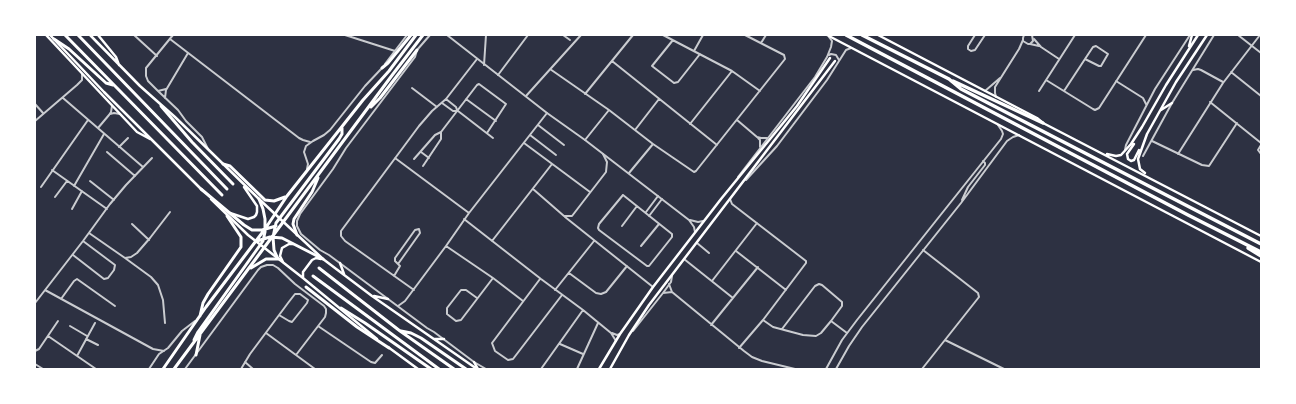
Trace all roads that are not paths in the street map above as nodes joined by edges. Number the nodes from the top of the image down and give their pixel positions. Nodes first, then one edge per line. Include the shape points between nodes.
1 (46, 35) edge
2 (50, 35) edge
3 (65, 35) edge
4 (78, 35) edge
5 (90, 35) edge
6 (98, 35) edge
7 (134, 35) edge
8 (173, 35) edge
9 (345, 35) edge
10 (407, 35) edge
11 (411, 35) edge
12 (416, 35) edge
13 (423, 35) edge
14 (430, 35) edge
15 (447, 35) edge
16 (486, 35) edge
17 (528, 35) edge
18 (563, 35) edge
19 (581, 35) edge
20 (633, 35) edge
21 (663, 35) edge
22 (703, 35) edge
23 (745, 35) edge
24 (766, 35) edge
25 (827, 35) edge
26 (846, 35) edge
27 (862, 35) edge
28 (878, 35) edge
29 (975, 35) edge
30 (985, 35) edge
31 (1024, 35) edge
32 (1033, 35) edge
33 (1075, 35) edge
34 (1146, 35) edge
35 (1191, 35) edge
36 (1198, 35) edge
37 (1207, 35) edge
38 (1214, 35) edge
39 (1238, 35) edge
40 (1260, 35) edge
41 (54, 39) junction
42 (170, 39) junction
43 (1034, 39) junction
44 (570, 40) dead end
45 (673, 40) junction
46 (1023, 40) junction
47 (761, 43) junction
48 (1026, 44) junction
49 (1030, 44) junction
50 (1252, 45) junction
51 (1041, 47) junction
52 (856, 49) junction
53 (1020, 49) junction
54 (417, 50) junction
55 (395, 51) junction
56 (694, 51) junction
57 (188, 52) junction
58 (1261, 52) edge
59 (1186, 53) junction
60 (700, 54) junction
61 (157, 56) junction
62 (828, 57) junction
63 (477, 59) junction
64 (1060, 59) junction
65 (1085, 59) junction
66 (612, 61) junction
67 (835, 61) dead end
68 (839, 61) junction
69 (1198, 61) junction
70 (484, 65) junction
71 (119, 66) junction
72 (382, 68) junction
73 (550, 69) junction
74 (1202, 70) junction
75 (732, 71) junction
76 (1192, 71) junction
77 (1231, 72) junction
78 (82, 74) junction
79 (498, 75) junction
80 (1001, 78) junction
81 (949, 80) junction
82 (1046, 80) junction
83 (1116, 81) junction
84 (1223, 82) junction
85 (114, 86) junction
86 (167, 88) junction
87 (412, 88) dead end
88 (158, 91) junction
89 (760, 91) junction
90 (1039, 91) dead end
91 (1064, 91) junction
92 (984, 92) junction
93 (585, 94) junction
94 (526, 96) junction
95 (1261, 96) edge
96 (63, 98) junction
97 (165, 98) junction
98 (996, 98) junction
99 (1143, 98) junction
100 (1150, 98) junction
101 (446, 99) junction
102 (466, 99) junction
103 (658, 99) junction
104 (1210, 102) junction
105 (442, 103) junction
106 (1172, 103) junction
107 (35, 104) edge
108 (111, 104) junction
109 (1147, 105) junction
110 (161, 106) junction
111 (437, 107) junction
112 (610, 110) junction
113 (458, 112) junction
114 (1159, 112) junction
115 (43, 113) junction
116 (547, 113) junction
117 (364, 114) junction
118 (109, 115) junction
119 (122, 116) junction
120 (88, 120) junction
121 (737, 120) junction
122 (35, 121) edge
123 (496, 121) junction
124 (1043, 123) junction
125 (1237, 123) junction
126 (690, 124) junction
127 (538, 125) junction
128 (998, 125) junction
129 (1142, 127) junction
130 (98, 128) junction
131 (342, 128) junction
132 (635, 130) junction
133 (442, 132) junction
134 (487, 133) junction
135 (104, 134) junction
136 (1147, 134) junction
137 (530, 135) junction
138 (1019, 135) junction
139 (757, 137) junction
140 (128, 138) dead end
141 (493, 138) dead end
142 (768, 138) junction
143 (303, 140) junction
144 (585, 140) junction
145 (153, 141) junction
146 (1152, 141) junction
147 (310, 142) junction
148 (523, 143) junction
149 (564, 144) dead end
150 (653, 144) junction
151 (1261, 144) edge
152 (717, 145) junction
153 (306, 146) junction
154 (119, 147) junction
155 (760, 148) junction
156 (208, 149) junction
157 (1125, 151) junction
158 (107, 152) dead end
159 (421, 152) junction
160 (602, 153) junction
161 (1102, 153) junction
162 (1178, 154) junction
163 (1261, 154) edge
164 (556, 155) dead end
165 (1143, 156) dead end
166 (152, 158) dead end
167 (395, 158) junction
168 (429, 158) junction
169 (414, 159) dead end
170 (983, 161) junction
171 (223, 164) junction
172 (552, 164) junction
173 (423, 166) dead end
174 (143, 167) junction
175 (52, 170) junction
176 (307, 170) junction
177 (629, 173) junction
178 (135, 176) junction
179 (318, 176) junction
180 (1150, 177) junction
181 (67, 180) junction
182 (737, 180) junction
183 (90, 181) dead end
184 (240, 181) junction
185 (232, 184) dead end
186 (74, 186) junction
187 (739, 186) junction
188 (41, 187) dead end
189 (201, 189) joint
190 (227, 189) dead end
191 (533, 189) junction
192 (82, 191) junction
193 (590, 192) junction
194 (222, 195) dead end
195 (287, 196) junction
196 (658, 196) junction
197 (55, 197) dead end
198 (730, 197) junction
199 (259, 199) junction
200 (662, 199) junction
201 (114, 200) junction
202 (961, 203) junction
203 (732, 204) junction
204 (724, 205) junction
205 (637, 206) junction
206 (72, 208) dead end
207 (106, 209) junction
208 (170, 212) dead end
209 (645, 212) junction
210 (468, 213) junction
211 (228, 214) junction
212 (275, 214) junction
213 (564, 216) junction
214 (649, 216) junction
215 (280, 218) junction
216 (464, 219) junction
217 (689, 220) junction
218 (703, 221) junction
219 (284, 222) junction
220 (757, 223) junction
221 (132, 224) dead end
222 (659, 224) junction
223 (275, 226) junction
224 (622, 226) dead end
225 (265, 229) junction
226 (695, 232) junction
227 (89, 233) junction
228 (297, 235) junction
229 (1261, 235) edge
230 (273, 237) junction
231 (264, 238) junction
232 (150, 239) junction
233 (594, 240) junction
234 (83, 241) junction
235 (255, 241) junction
236 (492, 241) junction
237 (697, 243) junction
238 (1242, 243) junction
239 (1261, 244) edge
240 (297, 245) junction
241 (260, 246) junction
242 (446, 246) junction
243 (641, 246) dead end
244 (264, 249) junction
245 (923, 250) junction
246 (736, 251) junction
247 (1261, 252) edge
248 (709, 253) dead end
249 (73, 255) junction
250 (1261, 256) edge
251 (125, 258) junction
252 (323, 258) junction
253 (278, 259) junction
254 (684, 259) junction
255 (1261, 262) edge
256 (340, 263) junction
257 (284, 264) junction
258 (398, 264) junction
259 (627, 266) junction
260 (758, 267) junction
261 (319, 268) dead end
262 (248, 270) junction
263 (569, 273) junction
264 (344, 274) junction
265 (672, 275) junction
266 (313, 276) dead end
267 (394, 276) junction
268 (303, 278) junction
269 (492, 278) junction
270 (540, 279) junction
271 (712, 281) junction
272 (670, 284) junction
273 (306, 287) dead end
274 (653, 287) junction
275 (45, 290) junction
276 (414, 290) junction
277 (555, 290) junction
278 (786, 290) junction
279 (659, 291) junction
280 (672, 292) junction
281 (663, 293) junction
282 (562, 295) junction
283 (372, 296) junction
284 (477, 298) junction
285 (659, 298) junction
286 (733, 298) junction
287 (61, 299) junction
288 (388, 299) junction
289 (523, 301) junction
290 (35, 303) edge
291 (115, 306) dead end
292 (398, 306) junction
293 (404, 306) junction
294 (341, 308) junction
295 (583, 310) junction
296 (280, 315) junction
297 (199, 318) junction
298 (763, 320) junction
299 (831, 321) junction
300 (58, 322) dead end
301 (95, 322) dead end
302 (165, 323) dead end
303 (598, 323) junction
304 (711, 325) junction
305 (70, 326) dead end
306 (318, 326) junction
307 (782, 329) junction
308 (400, 331) junction
309 (266, 333) junction
310 (611, 333) junction
311 (847, 333) junction
312 (200, 334) junction
313 (620, 334) junction
314 (629, 335) junction
315 (48, 336) junction
316 (87, 338) junction
317 (434, 338) junction
318 (444, 339) junction
319 (945, 340) junction
320 (616, 341) junction
321 (193, 344) junction
322 (560, 344) junction
323 (98, 345) dead end
324 (389, 348) junction
325 (740, 348) junction
326 (153, 349) junction
327 (35, 350) edge
328 (164, 351) junction
329 (583, 354) junction
330 (196, 355) junction
331 (382, 355) dead end
332 (76, 356) junction
333 (296, 356) junction
334 (156, 358) junction
335 (245, 362) junction
336 (474, 362) junction
337 (35, 364) edge
338 (43, 369) edge
339 (96, 369) edge
340 (149, 369) edge
341 (163, 369) edge
342 (174, 369) edge
343 (186, 369) edge
344 (240, 369) edge
345 (253, 369) edge
346 (314, 369) edge
347 (418, 369) edge
348 (431, 369) edge
349 (439, 369) edge
350 (454, 369) edge
351 (466, 369) edge
352 (477, 369) edge
353 (486, 369) edge
354 (541, 369) edge
355 (577, 369) edge
356 (600, 369) edge
357 (610, 369) edge
358 (795, 369) edge
359 (826, 369) edge
360 (836, 369) edge
361 (922, 369) edge
362 (1004, 369) edge
363 (1156, 369) edge
364 (1162, 369) edge

1 - 78 main road
2 - 41 main road
3 - 85 main road
4 - 190 main road
5 - 71 main road
6 - 71 main road via 116,57
7 - 61 street
8 - 42 street
9 - 55 street
10 - 55 street
11 - 72 main road
12 - 131 main road
13 - 117 main road
14 - 54 street
15 - 63 street
16 - 70 street
17 - 79 street
18 - 44 street
19 - 73 street
20 - 66 street
21 - 45 street
22 - 56 street
23 - 47 street
24 - 47 street
25 - 52 main road
25 - 62 street via 831,38 832,44
26 - 238 highway
27 - 81 highway
28 - 92 main road
29 - 30 street via 968,50 975,50
31 - 46 street
32 - 43 street
33 - 64 street
34 - 83 street
35 - 59 main road
35 - 100 street
36 - 59 main road
37 - 114 main road
38 - 69 street
39 - 50 street
40 - 50 street
41 - 85 main road via 69,49 106,83
41 - 145 main road
42 - 57 street
42 - 61 street
43 - 49 street
43 - 51 street
45 - 56 street
45 - 60 street via 652,66 674,83 678,82
46 - 48 street
46 - 53 street
47 - 89 street via 784,55 785,60
48 - 49 street
48 - 53 street
49 - 51 street
50 - 58 street
50 - 77 street
51 - 64 street
52 - 68 street via 848,48
52 - 128 main road
53 - 80 street
54 - 117 main road via 380,98
54 - 256 street via 415,58 300,214 297,223 302,235
55 - 72 street
56 - 60 street
57 - 86 street
57 - 143 street
59 - 129 main road
60 - 75 street
61 - 88 street via 146,68 145,73 146,78
62 - 68 street via 834,54 838,56
62 - 142 street
62 - 182 main road via 797,106
63 - 70 street
63 - 101 street
64 - 82 street
65 - 65 street via 1095,46 1108,54 1099,66
65 - 91 street
66 - 93 street
66 - 103 street
67 - 187 main road
68 - 187 street via 777,146
69 - 74 street
69 - 76 street
70 - 79 street
71 - 110 main road
72 - 147 street via 330,130
73 - 93 street
73 - 94 street
74 - 76 street
74 - 84 street
75 - 89 street
75 - 126 street
76 - 106 street
77 - 84 street
77 - 95 street
78 - 96 street via 82,80
78 - 108 main road
79 - 94 street
80 - 92 street
80 - 98 street via 995,90
81 - 124 highway
81 - 239 highway via 961,89
82 - 90 street
82 - 91 street
83 - 91 street via 1095,110
83 - 99 street
84 - 104 street
85 - 194 main road
86 - 88 street
86 - 97 street
87 - 111 street
88 - 97 street
89 - 121 street
92 - 98 main road
93 - 112 street
94 - 116 street
96 - 115 street
96 - 120 street
97 - 156 street via 202,137
98 - 124 main road
99 - 100 street
99 - 109 street
100 - 109 street
101 - 105 street
101 - 113 street
102 - 113 street
102 - 123 street
102 - 123 street via 477,85 481,85 506,104
103 - 126 street
103 - 132 street
104 - 125 street
104 - 162 street
105 - 111 street
105 - 113 street
106 - 114 main road
106 - 146 street
107 - 115 street
108 - 118 street
108 - 119 main road
109 - 157 street
110 - 156 main road
110 - 185 main road
111 - 167 street via 422,122
112 - 132 street
112 - 144 street
113 - 133 street
113 - 134 street
114 - 136 main road
115 - 122 street
116 - 127 street
116 - 144 street
117 - 179 main road
118 - 119 street
118 - 130 street
119 - 145 main road via 137,132
120 - 130 street
120 - 175 street
121 - 139 street
121 - 152 street
123 - 134 street
124 - 161 main road
125 - 151 street
125 - 162 street via 1209,166
126 - 152 street
127 - 137 street
127 - 149 street
128 - 138 main road
128 - 170 street via 1002,137
129 - 136 main road via 1127,154 1129,160 1134,159
129 - 157 main road
130 - 135 street
131 - 176 main road
131 - 215 main road via 339,139
132 - 150 street
133 - 159 street via 435,135
133 - 168 street via 441,139
134 - 141 street
135 - 154 street
135 - 186 street
136 - 180 main road via 1138,163 1142,171
137 - 148 street
137 - 164 street
138 - 202 street via 1007,142
138 - 255 main road
139 - 142 street
139 - 155 street
140 - 154 street
142 - 155 street
143 - 147 street
143 - 153 street
144 - 160 street
145 - 189 main road
146 - 162 street
146 - 165 street
147 - 153 street
148 - 172 street
148 - 210 street
150 - 152 street via 694,172
150 - 177 street
151 - 163 street via 1258,150
153 - 176 street via 304,152
154 - 174 street
155 - 182 street
156 - 171 main road
157 - 161 main road via 1116,156
158 - 178 street
159 - 168 street
159 - 169 street
160 - 177 street
160 - 193 street via 607,162 606,172
161 - 180 main road
166 - 174 street
167 - 210 street
167 - 267 street via 341,233 345,241
168 - 173 street
170 - 202 street via 985,165 966,190
170 - 311 street
171 - 184 main road
171 - 195 main road via 230,166 265,200 274,201
172 - 191 street
172 - 193 street
174 - 178 street
175 - 181 street
175 - 188 street
176 - 195 main road
177 - 196 street
178 - 201 street
179 - 219 main road
179 - 228 main road via 314,189 294,219
180 - 229 main road
181 - 186 street
181 - 197 street
182 - 218 main road
183 - 201 street
184 - 199 main road
184 - 211 main road via 253,199 257,212 254,217 248,219
186 - 192 street
187 - 198 main road
189 - 211 main road
191 - 213 street
191 - 236 street
192 - 206 street
192 - 207 street
193 - 213 street via 572,216
195 - 212 main road
196 - 200 street
196 - 209 street
198 - 203 street
198 - 204 main road
199 - 212 main road
199 - 225 main road
200 - 214 street
200 - 217 street
201 - 207 street
202 - 245 street
203 - 204 street
203 - 220 street
204 - 237 main road
205 - 209 street
205 - 222 street via 623,195 599,224 599,230 648,266 672,236
205 - 224 street
207 - 227 street
208 - 232 street
209 - 214 street
210 - 216 street
211 - 225 main road via 252,230
211 - 235 main road
211 - 297 main road via 241,237 241,246 208,294
212 - 215 main road
212 - 225 main road
213 - 233 street
214 - 222 street
215 - 219 main road
215 - 223 main road
216 - 236 street
216 - 242 street
217 - 218 street
217 - 226 street
218 - 226 main road
219 - 223 main road
219 - 228 main road
219 - 230 main road
220 - 246 street
220 - 278 street via 806,262
221 - 232 street
222 - 243 street
223 - 225 main road
223 - 230 main road
225 - 231 main road
225 - 235 main road
226 - 274 main road
227 - 234 street
227 - 251 street
228 - 252 main road
230 - 231 main road
230 - 240 main road
230 - 244 main road
230 - 253 main road
231 - 235 main road
231 - 241 main road
232 - 251 street via 134,256
233 - 259 street
233 - 263 street
234 - 249 street
234 - 249 street via 115,265 114,270 104,279
235 - 241 main road
235 - 297 main road
236 - 270 street
237 - 248 street
237 - 254 main road
238 - 247 highway
238 - 250 highway
240 - 252 main road
240 - 257 main road via 289,244 282,248 280,256
241 - 244 main road
241 - 321 main road via 198,332
242 - 269 street
242 - 276 street
244 - 253 main road
244 - 262 main road
245 - 319 street via 979,294
245 - 360 street via 855,336
246 - 260 street
246 - 271 street
249 - 275 street
251 - 302 street via 158,285 163,300
252 - 264 main road
252 - 268 main road via 312,260 303,272
253 - 257 main road
253 - 262 main road via 266,259
254 - 265 main road
254 - 271 street
256 - 264 main road
256 - 288 street
257 - 268 main road
258 - 258 street via 395,258 415,230 419,229 419,234
258 - 267 street via 399,268
259 - 263 street via 606,292 601,294 596,294
259 - 274 street
260 - 278 street
260 - 286 street
261 - 308 main road
262 - 312 main road
263 - 277 street
264 - 283 main road
265 - 272 street
265 - 279 main road
266 - 349 main road
267 - 276 street
268 - 294 main road
269 - 284 street
269 - 289 street
270 - 277 street
270 - 289 street
271 - 286 street
272 - 280 street
272 - 281 street
273 - 324 main road via 357,328
274 - 313 main road
275 - 287 street
275 - 290 street
276 - 293 street
277 - 282 street
278 - 298 street
279 - 285 main road
279 - 314 main road
280 - 281 street
280 - 304 street
281 - 285 street
282 - 289 street via 514,358 508,360 495,351 492,343
282 - 295 street
283 - 288 main road
283 - 317 main road
284 - 284 street via 459,320 454,320 447,314 447,308 461,290 466,290
285 - 314 street
286 - 304 street
287 - 291 street via 77,279
287 - 326 street
288 - 292 street
292 - 293 street
292 - 293 street
293 - 318 street
294 - 324 main road
294 - 348 main road
295 - 303 street
295 - 322 street
296 - 296 street via 295,294 300,294 308,300 292,322
296 - 309 street
297 - 328 street via 182,331
297 - 341 main road
298 - 307 street
298 - 325 street
299 - 307 street via 816,336
299 - 307 street via 841,308 842,302 818,284
299 - 311 street
300 - 315 street
301 - 316 street
303 - 310 street
303 - 329 street
304 - 325 street
305 - 316 street
306 - 330 street via 325,317 325,307 278,268 267,265 258,270
306 - 331 street via 371,362 376,363
306 - 333 street
308 - 350 main road
308 - 351 main road via 420,338
309 - 333 street
309 - 335 street
310 - 313 street
310 - 320 street
311 - 359 street
312 - 321 main road
312 - 330 main road
313 - 320 main road
314 - 357 main road
315 - 327 street via 38,350
315 - 332 street
316 - 323 street
316 - 332 street
317 - 318 main road
317 - 352 main road
318 - 336 street
319 - 361 street
319 - 362 street
320 - 356 main road
321 - 342 main road
322 - 329 street
322 - 354 street
324 - 347 main road
325 - 358 street via 757,359
326 - 328 street
326 - 334 street
328 - 334 street
329 - 355 street
330 - 343 street
332 - 339 street
333 - 346 street
334 - 340 street
335 - 344 street
335 - 345 street
336 - 352 main road
336 - 353 street
337 - 338 street
363 - 364 street

